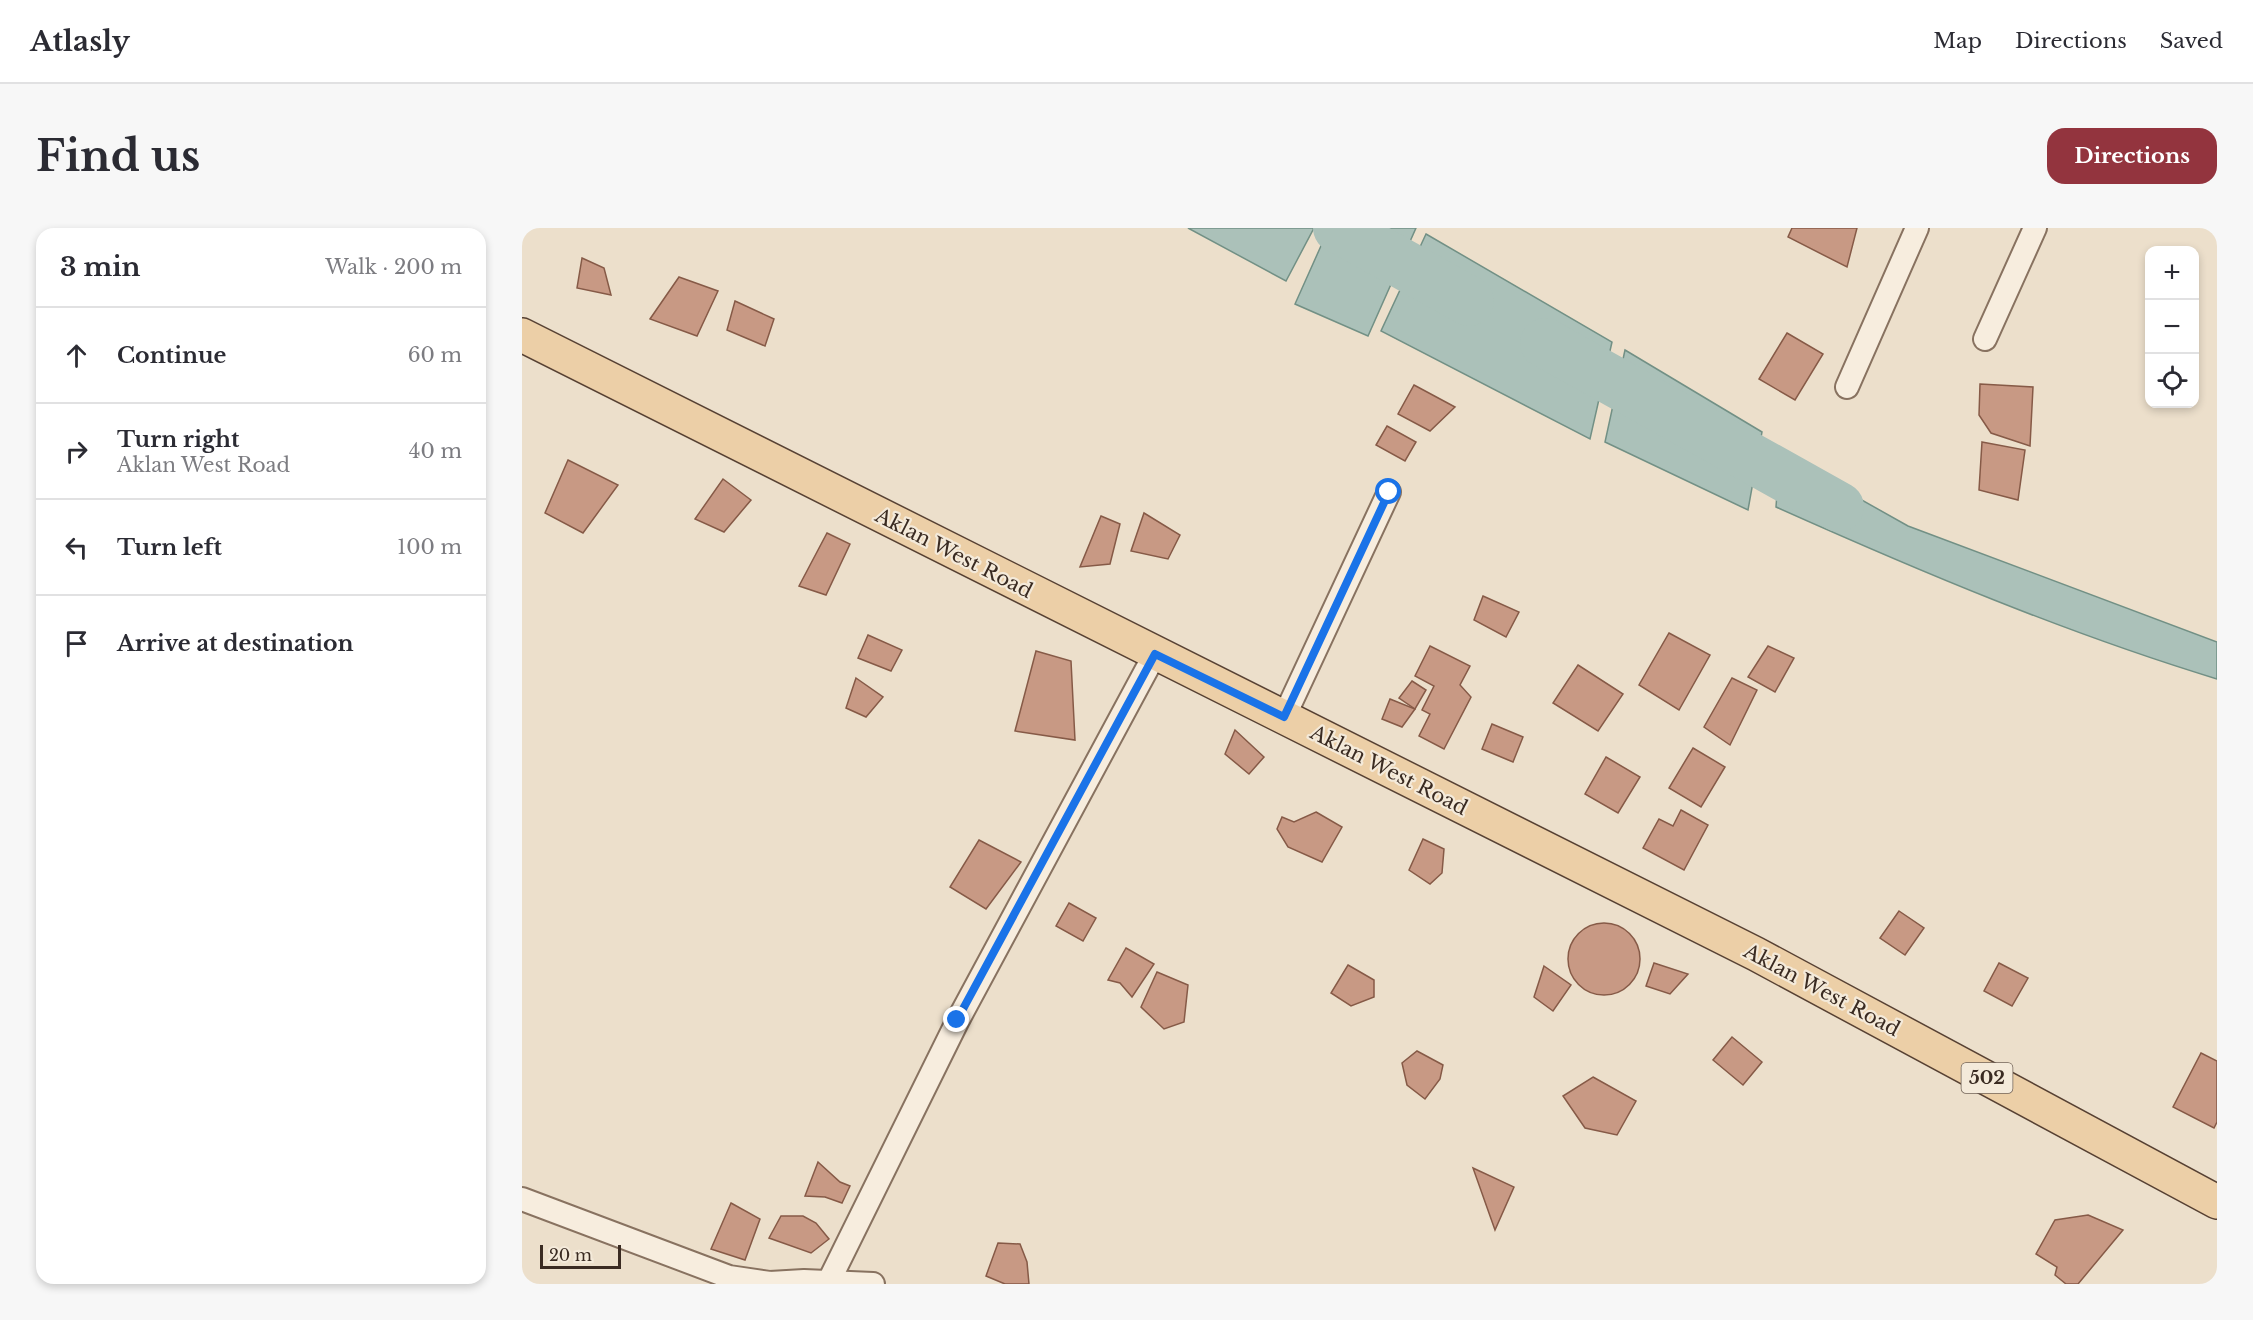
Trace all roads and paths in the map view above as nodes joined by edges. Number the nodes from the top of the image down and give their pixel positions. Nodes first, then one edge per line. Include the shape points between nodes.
1 (1917, 228) edge
2 (2035, 228) edge
3 (522, 335) edge
4 (1985, 339) dead end
5 (1848, 387) dead end
6 (1389, 492) dead end
7 (1155, 654) junction
8 (1284, 717) junction
9 (522, 1199) edge
10 (2217, 1202) edge
11 (828, 1283) edge
12 (873, 1284) edge

1 - 5 street
2 - 4 street
3 - 7 main road, Aklan West Road / 502
6 - 8 street
7 - 8 main road, Aklan West Road / 502
7 - 11 street via 957,1020
8 - 10 main road, Aklan West Road / 502 via 1756,954
9 - 11 street via 729,1277 770,1283
11 - 12 street

